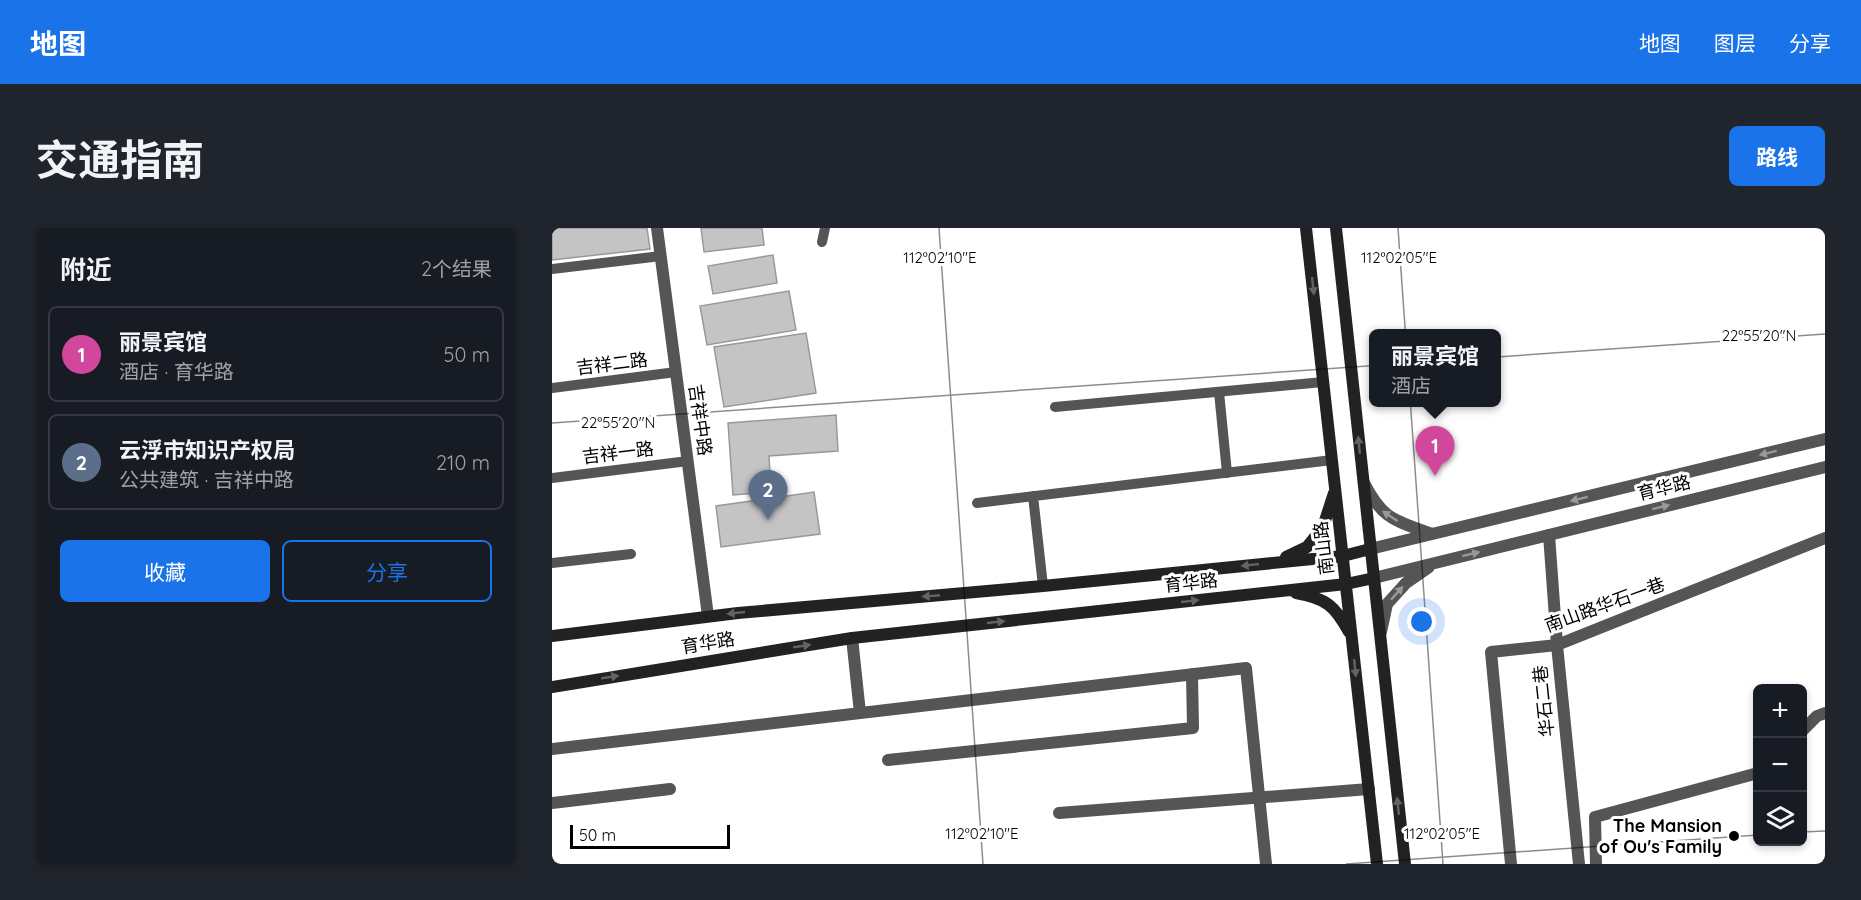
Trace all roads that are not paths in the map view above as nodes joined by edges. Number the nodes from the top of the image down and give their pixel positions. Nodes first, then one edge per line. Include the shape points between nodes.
1 (657, 228) edge
2 (825, 228) edge
3 (1306, 228) edge
4 (1336, 228) edge
5 (822, 242) dead end
6 (661, 256) junction
7 (552, 269) edge
8 (676, 372) junction
9 (1323, 382) junction
10 (552, 388) edge
11 (1219, 392) junction
12 (1055, 407) dead end
13 (1825, 439) edge
14 (1332, 460) junction
15 (688, 461) junction
16 (1825, 467) edge
17 (1227, 473) junction
18 (552, 478) edge
19 (1363, 482) junction
20 (1335, 489) junction
21 (1033, 496) junction
22 (977, 503) dead end
23 (1431, 534) junction
24 (1549, 535) junction
25 (1825, 538) edge
26 (1370, 549) junction
27 (631, 554) dead end
28 (1343, 556) junction
29 (1277, 562) junction
30 (552, 563) edge
31 (1434, 563) junction
32 (1374, 578) junction
33 (1346, 584) junction
34 (1043, 586) junction
35 (1280, 591) junction
36 (708, 616) junction
37 (552, 636) edge
38 (1380, 636) junction
39 (1352, 637) junction
40 (852, 638) junction
41 (1557, 645) junction
42 (1191, 674) junction
43 (552, 687) edge
44 (860, 713) junction
45 (1825, 713) edge
46 (1807, 727) edge
47 (552, 749) edge
48 (888, 759) dead end
49 (1753, 774) edge
50 (670, 789) dead end
51 (1369, 789) junction
52 (1259, 798) junction
53 (552, 803) edge
54 (1059, 813) dead end
55 (1266, 864) edge
56 (1377, 864) edge
57 (1405, 864) edge
58 (1511, 864) edge
59 (1579, 864) edge
60 (1596, 864) edge

1 - 6 street, 吉祥中路
2 - 5 lane
3 -> 9 main road, 南山路
19 -> 4 main road
6 - 7 lane
6 - 8 street, 吉祥中路
8 - 10 lane, 吉祥二路
8 - 15 street, 吉祥中路
9 - 11 lane
9 - 14 main road, 南山路
11 - 12 lane
11 - 17 lane
13 -> 23 street, 育华路
14 - 17 lane
14 - 20 main road, 南山路
15 - 18 lane, 吉祥一路
15 - 36 street, 吉祥中路
24 -> 16 street, 育华路
17 - 21 lane
23 -> 19 street via 1387,516
19 - 26 main road
20 - 28 main road, 南山路
20 - 29 main road via 1323,527 1307,547
21 - 22 lane
21 - 34 lane
23 - 26 street, 育华路
31 -> 24 street, 育华路
24 - 41 street, 华石二巷
25 - 41 street, 南山路华石一巷
26 - 28 main road, 育华路
26 - 32 main road
27 - 30 lane
28 - 29 main road, 育华路
28 - 33 main road, 南山路
29 -> 34 main road, 育华路
31 - 32 street, 育华路
38 -> 31 street via 1387,604 1406,583
32 - 33 main road, 育华路
32 - 38 main road
33 - 35 main road, 育华路
33 - 39 main road, 南山路
34 -> 36 main road, 育华路
35 - 39 main road via 1324,600 1338,613
40 -> 35 main road, 育华路
36 - 37 main road, 育华路
57 -> 38 main road
39 -> 51 main road, 南山路
43 -> 40 main road, 育华路
40 - 44 street
41 - 58 street, 南山路华石一巷 via 1491,652
41 - 59 street, 华石二巷
42 - 44 street
42 - 48 street via 1193,728
42 - 52 street via 1246,668
44 - 47 street
45 - 46 street
49 - 60 street via 1594,817
50 - 53 street
51 - 52 street
51 - 56 main road, 南山路
52 - 54 street
52 - 55 street

